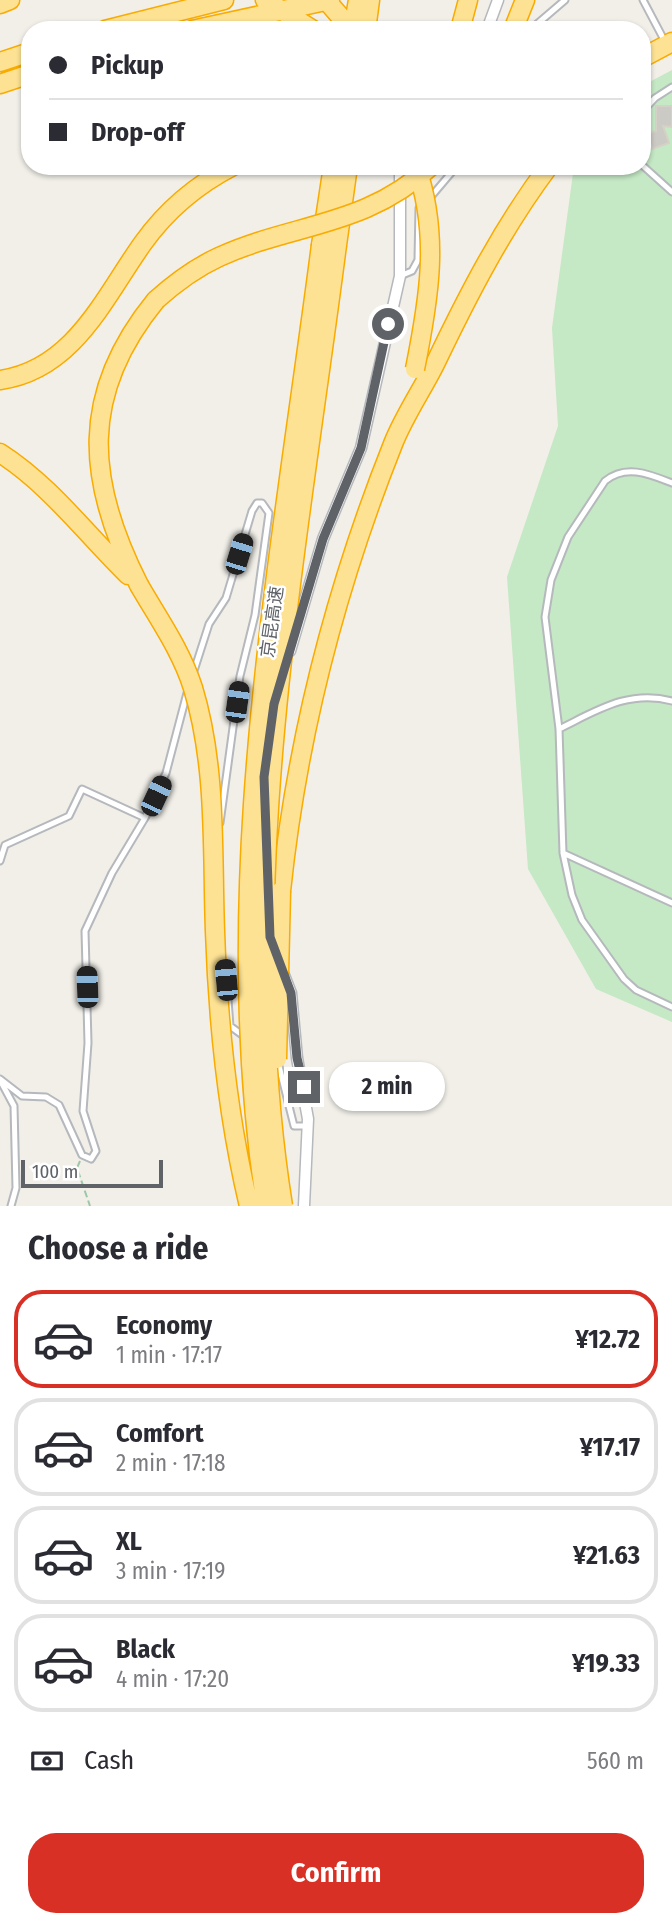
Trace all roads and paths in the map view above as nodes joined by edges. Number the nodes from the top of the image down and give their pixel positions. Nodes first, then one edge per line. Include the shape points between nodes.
1 (8, 0) edge
2 (224, 0) edge
3 (265, 0) edge
4 (328, 0) edge
5 (358, 0) edge
6 (370, 0) edge
7 (468, 0) edge
8 (498, 0) edge
9 (526, 0) edge
10 (565, 0) edge
11 (642, 0) edge
12 (0, 4) edge
13 (137, 21) edge
14 (233, 21) edge
15 (299, 21) edge
16 (345, 21) edge
17 (354, 21) edge
18 (367, 21) edge
19 (462, 21) edge
20 (490, 21) edge
21 (517, 21) edge
22 (540, 21) edge
23 (666, 41) edge
24 (651, 52) edge
25 (21, 55) edge
26 (651, 57) edge
27 (0, 62) edge
28 (21, 77) edge
29 (0, 85) edge
30 (672, 87) edge
31 (651, 102) edge
32 (651, 172) edge
33 (219, 175) edge
34 (332, 175) edge
35 (346, 175) edge
36 (400, 175) edge
37 (418, 175) edge
38 (419, 175) edge
39 (450, 175) edge
40 (542, 175) edge
41 (672, 192) edge
42 (329, 246) junction
43 (400, 276) junction
44 (0, 380) edge
45 (394, 441) junction
46 (0, 453) edge
47 (672, 483) edge
48 (139, 584) junction
49 (672, 701) edge
50 (559, 729) junction
51 (145, 818) junction
52 (563, 853) junction
53 (0, 861) edge
54 (672, 903) edge
55 (672, 1007) edge
56 (0, 1079) edge
57 (307, 1126) junction
58 (82, 1155) junction
59 (275, 1157) junction
60 (11, 1206) edge
61 (90, 1206) edge
62 (249, 1206) edge
63 (266, 1206) edge
64 (283, 1206) edge
65 (304, 1206) edge

1 - 12 highway
2 - 13 highway
3 - 15 highway
4 - 14 highway
4 - 16 highway
5 - 17 highway
6 - 18 highway
7 - 19 highway
8 - 20 street
9 - 21 highway
10 - 22 lane
11 - 23 lane
23 - 24 highway
23 - 26 highway
25 - 27 highway
28 - 29 highway
30 - 31 lane
32 - 41 lane
33 - 44 highway via 183,199 160,223 93,320 71,344 48,362
34 - 42 highway, 京昆高速
35 - 42 highway, 京昆高速
36 - 43 street
37 - 45 highway, bridge via 427,205 432,261 415,369
38 - 48 highway, bridge via 336,222 219,257 156,300 134,329 119,358 99,434 102,495 117,542
39 - 43 lane via 419,209 418,260 412,271
40 - 45 highway via 481,273
42 - 59 highway, 京昆高速, bridge via 281,673 265,863 263,999
42 - 63 highway, 京昆高速, bridge via 265,671 247,898 250,1068
43 - 57 street via 361,448 323,539 274,704 264,777 270,937 291,993
45 - 59 highway, bridge via 356,547 319,676 296,780 281,891
46 - 48 highway via 52,495 89,538
47 - 50 lane via 635,471 613,474 597,489 568,537 551,580 545,617
48 - 62 highway, bridge via 184,664 201,718 209,765 219,982 233,1117
49 - 50 lane via 630,697
50 - 52 lane
51 - 53 lane via 82,789 69,817 5,845
51 - 57 lane via 166,773 209,624 226,598 251,511 262,503 269,513 255,615 240,677 219,828 219,868 208,889 209,904 222,934 230,1026 278,1062 294,1126
51 - 58 lane via 85,931 88,1043 83,1111 96,1151 91,1159
52 - 54 lane
52 - 55 lane via 582,920 624,979
56 - 58 lane via 22,1096 46,1097 59,1105
56 - 60 lane via 14,1106 16,1188
57 - 65 street
58 - 61 path via 77,1168
59 - 64 highway, 京昆高速, bridge

